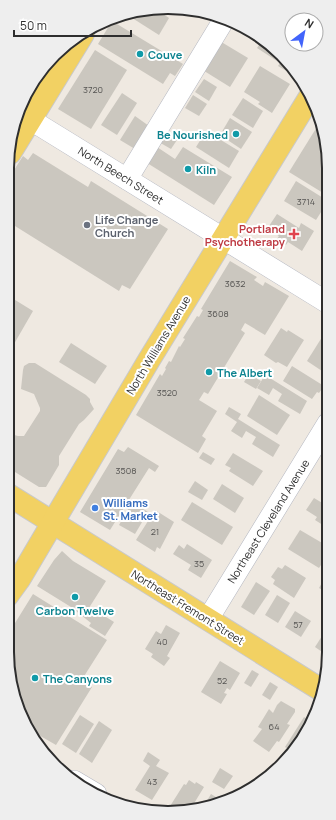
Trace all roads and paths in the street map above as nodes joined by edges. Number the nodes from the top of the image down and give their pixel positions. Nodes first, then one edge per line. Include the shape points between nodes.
1 (222, 24) edge
2 (75, 46) edge
3 (307, 102) edge
4 (24, 115) edge
5 (19, 129) edge
6 (127, 179) junction
7 (223, 238) junction
8 (322, 299) edge
9 (322, 433) edge
10 (14, 498) edge
11 (53, 522) junction
12 (14, 586) edge
13 (208, 619) junction
14 (318, 688) edge

1 - 6 street
2 - 4 main road
3 - 7 main road, North Williams Avenue
4 - 5 main road
4 - 6 street, North Beech Street
6 - 7 street, North Beech Street
7 - 8 street, North Beech Street
7 - 11 main road, North Williams Avenue
9 - 13 street, Northeast Cleveland Avenue
10 - 11 main road, Northeast Fremont Street
11 - 12 main road, North Williams Avenue
11 - 13 main road, Northeast Fremont Street
13 - 14 main road, Northeast Fremont Street

